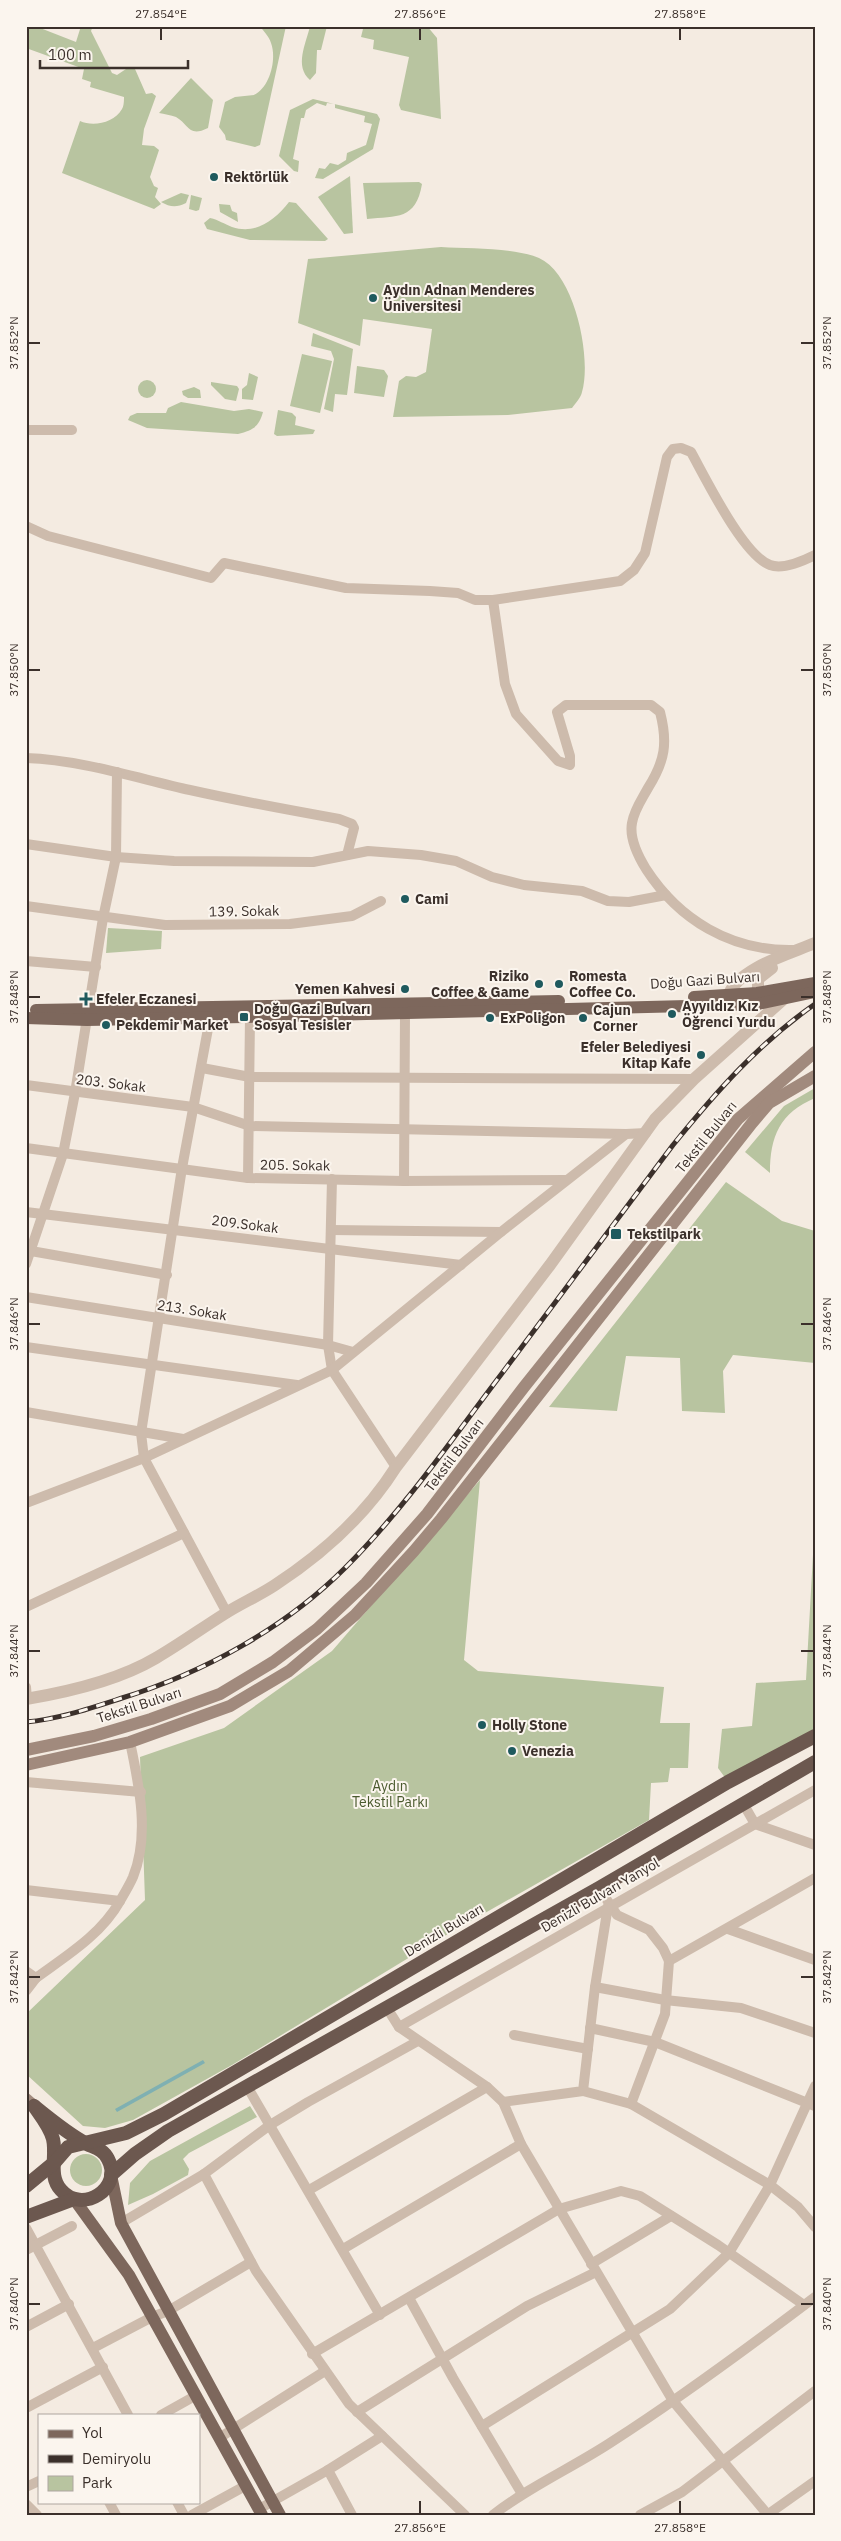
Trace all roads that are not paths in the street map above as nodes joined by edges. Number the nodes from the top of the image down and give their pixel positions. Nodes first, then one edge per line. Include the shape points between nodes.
1 (26, 430) edge
2 (72, 430) dead end
3 (26, 526) edge
4 (815, 555) edge
5 (493, 600) junction
6 (26, 758) edge
7 (117, 772) junction
8 (26, 844) edge
9 (347, 855) junction
10 (116, 857) junction
11 (666, 895) junction
12 (381, 901) dead end
13 (26, 906) edge
14 (103, 918) junction
15 (815, 943) edge
16 (798, 950) junction
17 (815, 950) edge
18 (26, 961) edge
19 (96, 967) junction
20 (815, 983) edge
21 (815, 992) edge
22 (728, 996) junction
23 (787, 996) junction
24 (758, 998) junction
25 (405, 1008) junction
26 (26, 1011) edge
27 (246, 1014) junction
28 (88, 1015) junction
29 (26, 1018) edge
30 (210, 1018) junction
31 (815, 1052) edge
32 (798, 1066) junction
33 (202, 1068) junction
34 (250, 1077) junction
35 (404, 1078) junction
36 (812, 1078) edge
37 (694, 1079) junction
38 (26, 1085) edge
39 (75, 1093) junction
40 (193, 1107) junction
41 (250, 1126) junction
42 (402, 1130) junction
43 (646, 1133) junction
44 (626, 1134) junction
45 (26, 1148) edge
46 (63, 1154) junction
47 (182, 1168) junction
48 (248, 1178) junction
49 (332, 1179) junction
50 (566, 1180) junction
51 (404, 1181) junction
52 (26, 1212) edge
53 (44, 1214) junction
54 (173, 1229) junction
55 (331, 1230) junction
56 (501, 1232) junction
57 (329, 1248) junction
58 (31, 1251) junction
59 (26, 1264) edge
60 (461, 1265) junction
61 (167, 1275) junction
62 (26, 1297) edge
63 (160, 1320) junction
64 (328, 1345) junction
65 (26, 1347) edge
66 (353, 1352) junction
67 (152, 1366) junction
68 (332, 1370) junction
69 (297, 1385) junction
70 (26, 1412) edge
71 (141, 1433) junction
72 (183, 1440) junction
73 (144, 1458) junction
74 (396, 1467) junction
75 (26, 1503) edge
76 (184, 1533) junction
77 (26, 1607) edge
78 (227, 1613) junction
79 (26, 1695) edge
80 (815, 1736) edge
81 (130, 1742) junction
82 (26, 1750) edge
83 (815, 1762) edge
84 (26, 1765) edge
85 (26, 1782) edge
86 (815, 1790) edge
87 (140, 1792) junction
88 (744, 1805) junction
89 (755, 1824) junction
90 (815, 1845) edge
91 (815, 1878) edge
92 (598, 1888) junction
93 (26, 1890) edge
94 (120, 1902) junction
95 (608, 1906) junction
96 (728, 1929) junction
97 (815, 1960) edge
98 (669, 1961) junction
99 (26, 1971) edge
100 (36, 1978) junction
101 (595, 1987) junction
102 (26, 1991) edge
103 (665, 2000) junction
104 (386, 2008) junction
105 (399, 2027) junction
106 (590, 2028) junction
107 (815, 2033) edge
108 (514, 2036) dead end
109 (418, 2041) junction
110 (655, 2042) junction
111 (588, 2049) junction
112 (815, 2086) edge
113 (487, 2087) junction
114 (248, 2088) junction
115 (583, 2091) junction
116 (30, 2102) edge
117 (503, 2102) junction
118 (631, 2104) junction
119 (811, 2104) edge
120 (270, 2125) junction
121 (87, 2144) junction
122 (521, 2144) junction
123 (55, 2162) junction
124 (204, 2174) junction
125 (111, 2175) junction
126 (770, 2185) junction
127 (26, 2186) edge
128 (309, 2190) junction
129 (74, 2199) junction
130 (559, 2209) junction
131 (26, 2216) edge
132 (671, 2216) junction
133 (121, 2223) junction
134 (72, 2226) dead end
135 (815, 2227) edge
136 (26, 2228) edge
137 (31, 2247) edge
138 (344, 2249) junction
139 (729, 2253) junction
140 (251, 2262) junction
141 (594, 2268) junction
142 (815, 2297) edge
143 (410, 2298) junction
144 (69, 2304) junction
145 (804, 2306) junction
146 (168, 2311) junction
147 (380, 2315) junction
148 (152, 2317) junction
149 (26, 2327) edge
150 (633, 2334) junction
151 (93, 2348) junction
152 (312, 2354) junction
153 (443, 2360) junction
154 (103, 2367) junction
155 (325, 2371) junction
156 (815, 2391) edge
157 (195, 2396) junction
158 (673, 2401) junction
159 (26, 2408) edge
160 (357, 2412) junction
161 (127, 2414) edge
162 (163, 2414) edge
163 (482, 2426) junction
164 (233, 2430) junction
165 (382, 2436) junction
166 (219, 2438) junction
167 (722, 2462) junction
168 (328, 2470) junction
169 (38, 2481) edge
170 (815, 2481) edge
171 (245, 2486) junction
172 (26, 2487) edge
173 (522, 2494) junction
174 (272, 2501) junction
175 (27, 2506) edge
176 (260, 2512) edge
177 (768, 2514) edge
178 (37, 2515) edge
179 (192, 2515) edge
180 (280, 2515) edge
181 (352, 2515) edge
182 (465, 2515) edge
183 (493, 2515) edge
184 (640, 2515) edge

1 - 2 street
3 - 5 street via 48,536 211,578 224,563 346,588 430,590 458,593 475,600
4 - 5 street via 795,564 772,566 763,562 747,547 691,452 672,449 667,457 645,553 634,570 620,581
5 - 11 street via 505,684 511,702 516,714 558,761 570,765 557,712 566,705 651,705 660,712 666,748 632,824 636,852
6 - 7 street
7 - 9 street via 352,824 354,828
7 - 10 street
8 - 10 street
9 - 10 street via 313,862 174,861
9 - 11 street via 368,851 456,861 524,885 582,891 608,901 629,902
10 - 14 street
11 - 16 street via 683,913 747,947 771,951
12 - 14 street, 139. Sokak via 357,915 307,923 165,925
13 - 14 street, 139. Sokak
14 - 19 street
15 - 16 street
16 - 22 street via 742,976 731,986
17 - 24 street via 760,975
18 - 19 street
19 - 28 street
20 - 24 main road, Doğu Gazi Bulvarı
21 - 23 main road
22 - 24 main road, Doğu Gazi Bulvarı
22 - 25 main road, Doğu Gazi Bulvarı
23 - 24 main road
23 - 37 street
24 - 25 main road
25 - 27 main road, Doğu Gazi Bulvarı
25 - 35 street
26 - 28 main road, Doğu Gazi Bulvarı
27 - 28 main road, Doğu Gazi Bulvarı
27 - 30 main road
27 - 34 street
28 - 29 main road
28 - 30 main road
28 - 39 street
30 - 33 street
31 - 32 main road, Tekstil Bulvarı
32 - 36 main road via 800,1073
32 - 82 main road, Tekstil Bulvarı via 738,1118 427,1514 366,1584 316,1629 273,1662 220,1694 94,1736
33 - 34 street
33 - 40 street
34 - 35 street
34 - 41 street
35 - 37 street
35 - 42 street
36 - 81 main road, Tekstil Bulvarı via 770,1103 752,1123 445,1513 355,1616 289,1671 230,1706
37 - 43 street via 655,1118
38 - 39 street, 203. Sokak
39 - 40 street, 203. Sokak
39 - 46 street
40 - 41 street, 203. Sokak
40 - 47 street
41 - 42 street, 203. Sokak
41 - 48 street
42 - 44 street, 203. Sokak
42 - 51 street
43 - 44 street, 203. Sokak
43 - 74 street
44 - 50 street
45 - 46 street, 205. Sokak
46 - 47 street, 205. Sokak
46 - 53 street
47 - 48 street, 205. Sokak
47 - 54 street
48 - 49 street, 205. Sokak
49 - 51 street, 205. Sokak
49 - 55 street
50 - 51 street, 205. Sokak
50 - 56 street
52 - 53 street, 209.Sokak
53 - 54 street, 209.Sokak
53 - 58 street
54 - 57 street, 209.Sokak
54 - 61 street
55 - 56 street
55 - 57 street
56 - 60 street
57 - 60 street, 209.Sokak
57 - 64 street
58 - 59 street
58 - 61 street
60 - 66 street
61 - 63 street
62 - 63 street, 213. Sokak
63 - 64 street, 213. Sokak
63 - 67 street
64 - 66 street, 213. Sokak
64 - 68 street
65 - 67 street
66 - 68 street
67 - 69 street
67 - 71 street
68 - 69 street
68 - 74 street
69 - 72 street
70 - 71 street
71 - 72 street
71 - 73 street
72 - 73 street
73 - 75 street
73 - 76 street
74 - 78 street via 355,1521 331,1544 275,1585
76 - 77 street
76 - 78 street
78 - 79 street via 154,1659 74,1690
80 - 121 highway, Denizli Bulvarı via 728,1782 164,2114 126,2133
81 - 84 main road, Tekstil Bulvarı
81 - 87 street
83 - 88 highway
85 - 87 street
86 - 89 street, Denizli Bulvarı Yanyol
87 - 94 street via 140,1844 133,1877
88 - 89 street
88 - 92 highway
89 - 90 street
89 - 95 street, Denizli Bulvarı Yanyol
91 - 96 street
92 - 95 street
92 - 104 highway
93 - 94 street
94 - 100 street via 111,1917 85,1942
95 - 98 street via 617,1915 649,1930
95 - 101 street
95 - 105 street, Denizli Bulvarı Yanyol
96 - 97 street
96 - 98 street
98 - 103 street
99 - 100 street
100 - 102 street
101 - 103 street
101 - 106 street
103 - 107 street via 741,2008
103 - 110 street via 665,2014
104 - 105 street
104 - 114 highway
105 - 109 street
106 - 110 street
106 - 111 street
108 - 111 street
109 - 113 street
109 - 120 street
110 - 118 street
110 - 119 street
111 - 115 street
112 - 119 street
113 - 117 street
113 - 128 street
114 - 120 street
114 - 125 highway via 168,2131
115 - 117 street
115 - 118 street
116 - 121 highway
116 - 123 highway via 53,2138
117 - 122 street
118 - 126 street
119 - 126 street
120 - 124 street
120 - 128 street
121 - 123 highway via 68,2147
121 - 125 highway via 108,2158
122 - 130 street
122 - 138 street
123 - 127 highway
123 - 129 highway via 59,2189
124 - 133 street
124 - 140 street
125 - 129 highway via 98,2196 82,2201
125 - 133 main road
126 - 135 street via 798,2207
126 - 139 street
128 - 138 street
129 - 131 highway
129 - 148 main road via 129,2275
130 - 132 street via 621,2191 640,2196
130 - 141 street
130 - 143 street
132 - 139 street
132 - 141 street
133 - 146 main road
134 - 137 street
136 - 137 street
137 - 144 street
138 - 147 street
139 - 145 street
139 - 150 street via 670,2309
140 - 146 street
140 - 152 street
141 - 150 street
141 - 153 street
142 - 145 street
143 - 147 street
143 - 153 street
144 - 149 street
144 - 151 street
145 - 158 street
146 - 148 street
146 - 164 main road
147 - 152 street
148 - 151 street
148 - 157 main road
150 - 158 street
150 - 163 street
151 - 154 street
152 - 155 street
153 - 160 street
153 - 163 street
154 - 159 street
154 - 161 street
155 - 160 street
155 - 164 street
156 - 167 street
157 - 162 street
157 - 166 main road
158 - 167 street
158 - 173 street via 612,2442
160 - 165 street
163 - 173 street
164 - 166 street
164 - 174 main road
165 - 168 street
165 - 182 street
166 - 171 main road
167 - 177 street
167 - 184 street via 682,2492
168 - 174 street
168 - 181 street
169 - 172 street
170 - 177 street
171 - 176 main road
171 - 179 street
173 - 183 street
174 - 176 street
174 - 180 main road
175 - 178 street

